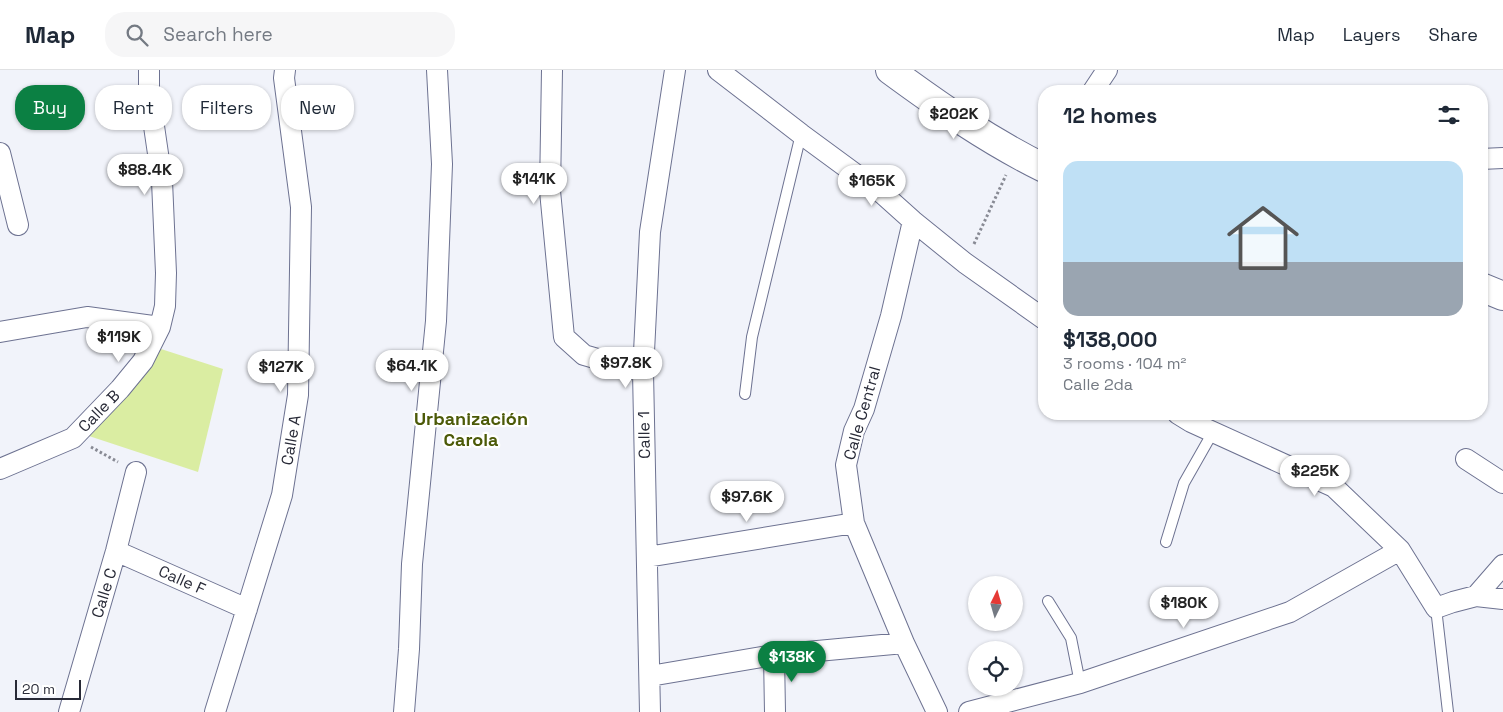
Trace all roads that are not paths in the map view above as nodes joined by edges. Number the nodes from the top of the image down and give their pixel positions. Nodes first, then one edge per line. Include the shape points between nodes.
1 (149, 70) edge
2 (285, 70) edge
3 (437, 70) edge
4 (552, 70) edge
5 (675, 70) edge
6 (718, 70) edge
7 (890, 70) edge
8 (1107, 70) edge
9 (1097, 85) edge
10 (801, 134) junction
11 (0, 153) edge
12 (1503, 158) edge
13 (1488, 159) edge
14 (1038, 165) edge
15 (913, 221) junction
16 (18, 224) dead end
17 (1488, 290) edge
18 (1503, 296) edge
19 (1038, 315) edge
20 (160, 327) junction
21 (0, 332) edge
22 (643, 372) junction
23 (745, 394) dead end
24 (1187, 420) edge
25 (1213, 432) junction
26 (1466, 459) dead end
27 (0, 469) edge
28 (136, 472) road end
29 (1503, 483) edge
30 (854, 523) junction
31 (1166, 542) dead end
32 (1400, 550) junction
33 (116, 552) junction
34 (647, 557) junction
35 (1503, 566) edge
36 (1476, 596) junction
37 (1503, 599) edge
38 (1048, 601) dead end
39 (1436, 608) junction
40 (247, 609) junction
41 (904, 643) junction
42 (774, 655) junction
43 (650, 676) junction
44 (1080, 683) junction
45 (69, 712) edge
46 (215, 712) edge
47 (404, 712) edge
48 (650, 712) edge
49 (775, 712) edge
50 (936, 712) edge
51 (969, 712) edge
52 (1448, 712) edge

1 - 20 street via 149,92 162,181 166,274 165,306
2 - 40 street, Calle A via 301,207 298,396 282,495
3 - 47 street via 442,164 436,321 412,564
4 - 22 street via 550,191 564,337 584,355
5 - 22 street, Calle 1 via 650,232
6 - 10 street
7 - 14 main road via 946,110
8 - 9 street
10 - 15 street via 884,195
10 - 23 lane via 752,337
11 - 16 street
12 - 13 street
15 - 19 street
15 - 30 street, Calle Central via 891,316 846,465
17 - 18 main road
20 - 21 street via 87,316
20 - 27 street, Calle B via 143,362 73,438
22 - 34 street, Calle 1
24 - 25 street
25 - 31 lane via 1184,483
25 - 32 street via 1334,487
26 - 29 street
28 - 33 street, Calle C
30 - 34 street
30 - 41 street, Calle Central
32 - 39 street
32 - 44 street via 1290,612
33 - 40 street, Calle F
33 - 45 street, Calle C
34 - 43 street, Calle 1
35 - 36 street
36 - 37 street
36 - 39 street
38 - 44 lane via 1071,638
39 - 52 lane
40 - 46 street, Calle A
41 - 42 street
41 - 50 street, Calle Central
42 - 43 street
42 - 49 street
43 - 48 street, Calle 1
44 - 51 street

